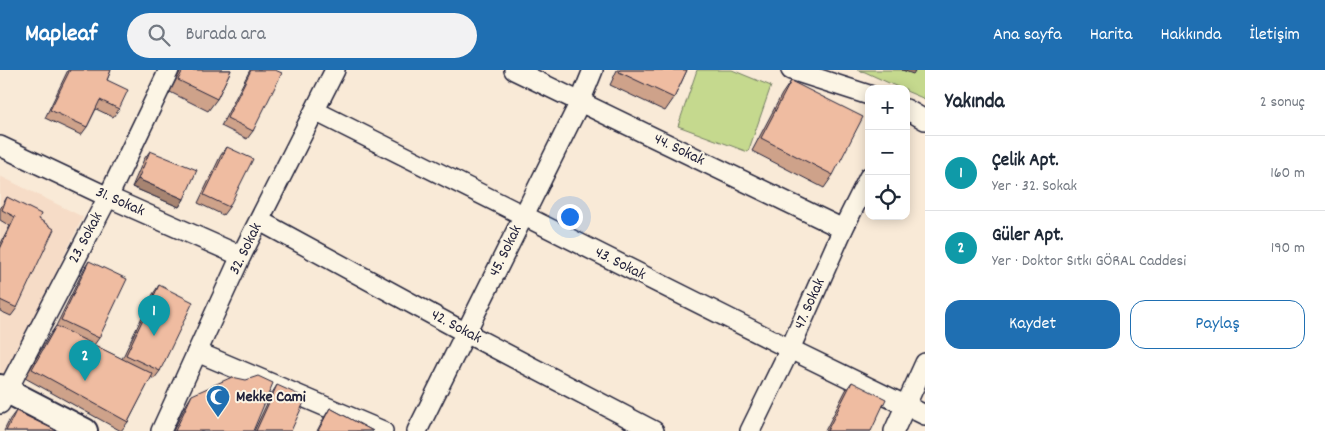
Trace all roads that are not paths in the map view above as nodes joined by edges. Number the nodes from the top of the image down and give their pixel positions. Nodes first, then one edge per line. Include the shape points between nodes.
1 (169, 70) edge
2 (335, 70) edge
3 (514, 70) edge
4 (593, 70) edge
5 (794, 70) edge
6 (865, 95) edge
7 (580, 102) junction
8 (315, 111) junction
9 (910, 111) edge
10 (925, 120) edge
11 (0, 146) edge
12 (865, 185) edge
13 (108, 197) junction
14 (524, 216) junction
15 (260, 221) junction
16 (843, 230) junction
17 (241, 256) junction
18 (466, 333) junction
19 (790, 350) junction
20 (197, 352) junction
21 (925, 363) edge
22 (2, 394) edge
23 (906, 405) junction
24 (925, 414) edge
25 (85, 431) edge
26 (160, 431) edge
27 (383, 431) edge
28 (417, 431) edge
29 (654, 431) edge
30 (750, 431) edge
31 (894, 431) edge

1 - 13 street, 23. Sokak
2 - 8 street, 32. Sokak
3 - 7 street, 44. Sokak
4 - 7 street, 45. Sokak
5 - 6 street
7 - 14 street, 45. Sokak
7 - 16 street, 44. Sokak
8 - 14 street, 43. Sokak
8 - 15 street, 32. Sokak
9 - 10 street
11 - 13 street, 31. Sokak
12 - 16 street, 47. Sokak
13 - 17 street, 31. Sokak
13 - 22 street, 23. Sokak
14 - 18 street, 45. Sokak
14 - 19 street, 43. Sokak
15 - 17 street, 32. Sokak
15 - 18 street, 42. Sokak
16 - 19 street, 47. Sokak
17 - 20 street, 32. Sokak
18 - 28 street, 45. Sokak
18 - 29 street, 42. Sokak
19 - 23 street, 43. Sokak
19 - 30 street, 47. Sokak
20 - 26 street, 32. Sokak
20 - 27 street
21 - 23 street
22 - 25 street
23 - 24 street, 43. Sokak
23 - 31 street

